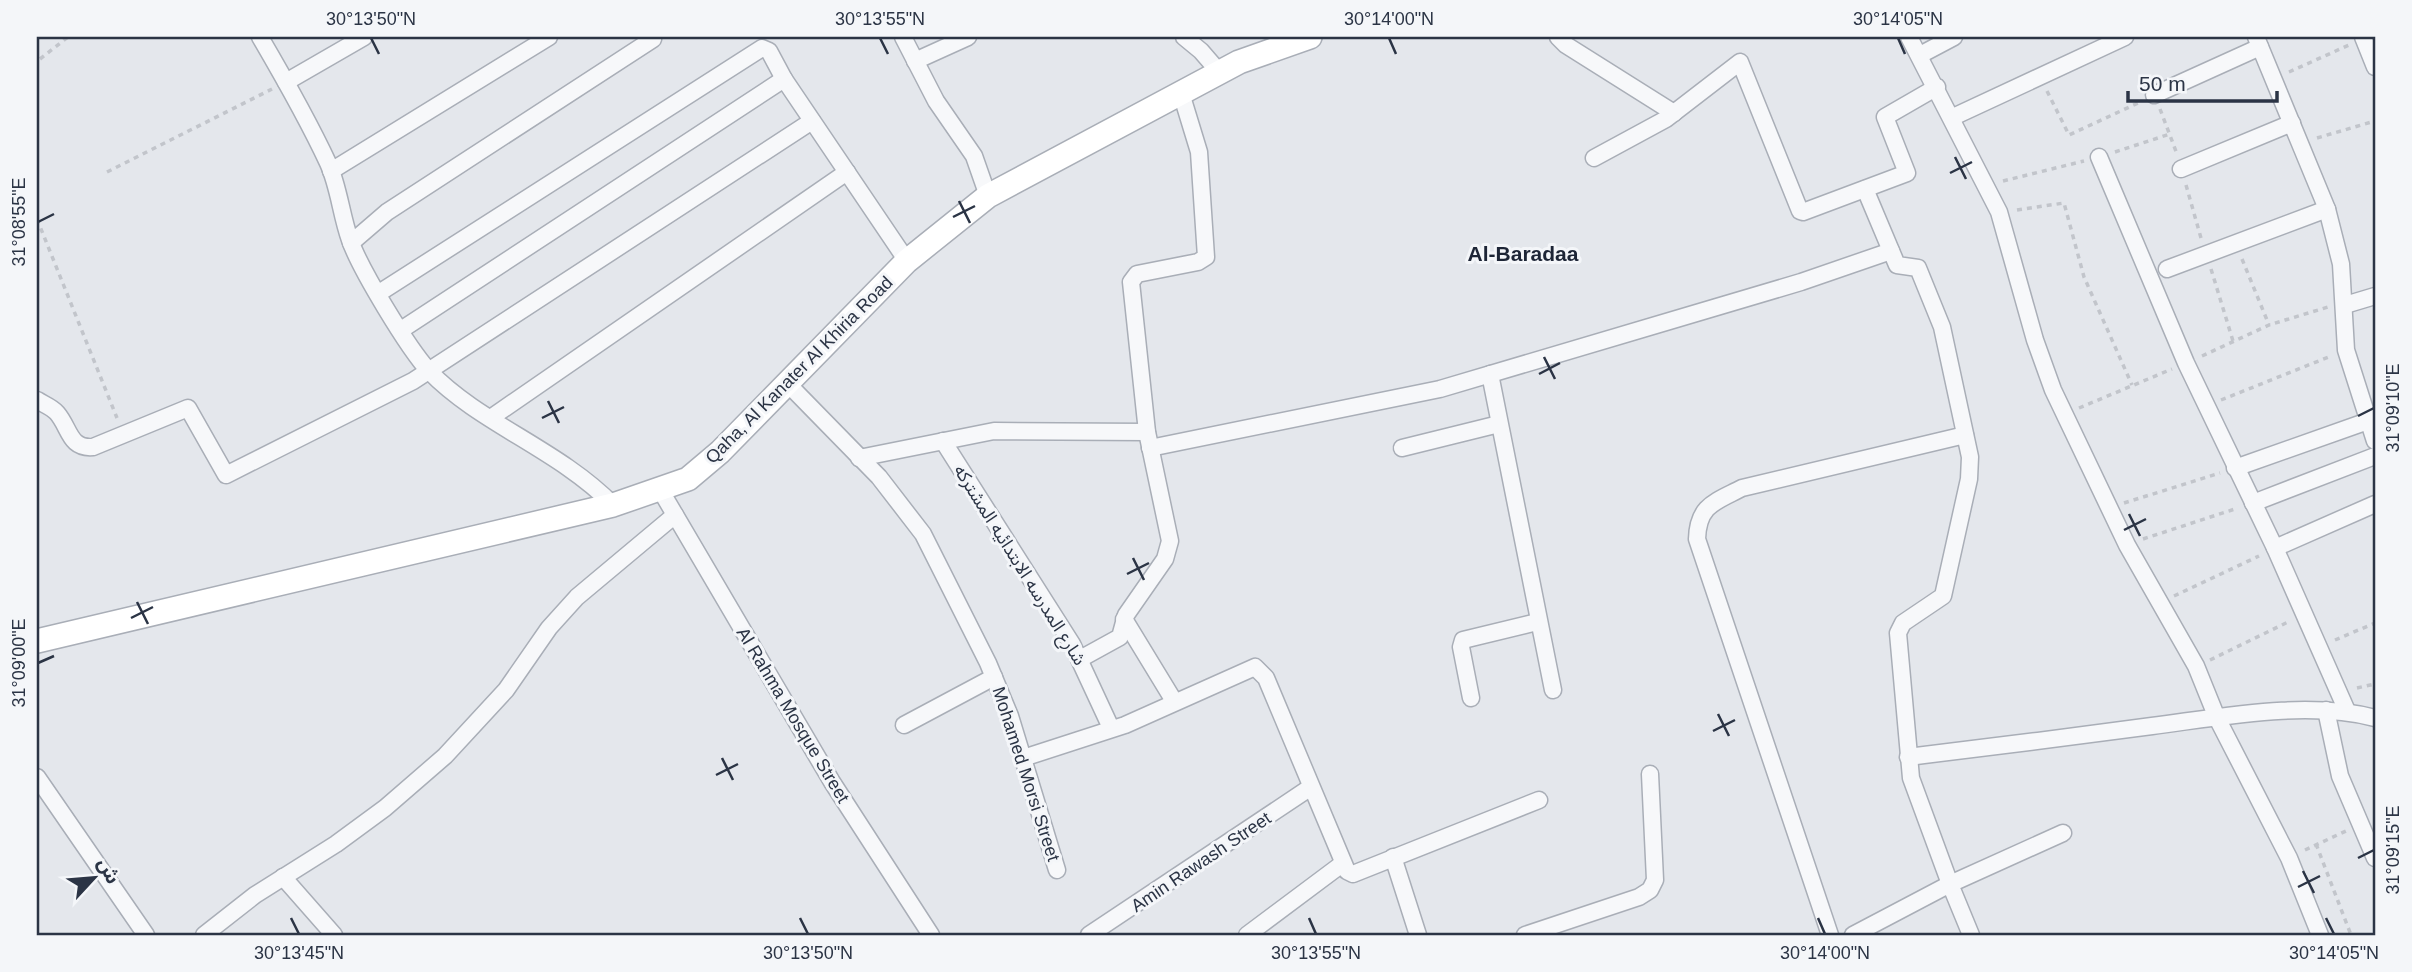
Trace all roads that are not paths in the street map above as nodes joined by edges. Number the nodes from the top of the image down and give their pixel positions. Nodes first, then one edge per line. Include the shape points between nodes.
1 (260, 37) edge
2 (363, 37) edge
3 (549, 37) edge
4 (903, 37) edge
5 (968, 37) edge
6 (1184, 37) edge
7 (1310, 37) edge
8 (1558, 37) edge
9 (1909, 37) edge
10 (1954, 37) edge
11 (2125, 37) edge
12 (2363, 37) edge
13 (653, 39) dead end
14 (2258, 42) edge
15 (1920, 55) junction
16 (915, 61) junction
17 (2375, 65) edge
18 (1220, 73) junction
19 (784, 79) junction
20 (286, 82) junction
21 (1937, 87) junction
22 (1181, 93) junction
23 (2154, 95) road end
24 (1674, 113) junction
25 (1953, 117) junction
26 (813, 121) junction
27 (2292, 123) junction
28 (2099, 157) road end
29 (1594, 158) dead end
30 (2181, 169) road end
31 (331, 171) junction
32 (847, 172) junction
33 (1865, 189) junction
34 (988, 196) junction
35 (2327, 209) junction
36 (351, 243) junction
37 (1891, 251) junction
38 (907, 261) junction
39 (2167, 269) dead end
40 (379, 293) junction
41 (2375, 296) edge
42 (2345, 305) junction
43 (401, 330) junction
44 (428, 370) junction
45 (1490, 374) junction
46 (788, 384) junction
47 (37, 400) edge
48 (492, 417) junction
49 (2368, 421) junction
50 (1499, 424) junction
51 (1147, 432) junction
52 (1965, 435) junction
53 (943, 441) junction
54 (2375, 441) edge
55 (1150, 448) junction
56 (1402, 448) dead end
57 (2375, 456) edge
58 (859, 458) junction
59 (2235, 468) junction
60 (661, 491) junction
61 (2253, 503) junction
62 (2375, 504) edge
63 (613, 505) junction
64 (675, 515) junction
65 (2275, 548) junction
66 (1124, 619) junction
67 (1537, 622) junction
68 (37, 641) edge
69 (1080, 659) junction
70 (994, 677) junction
71 (1553, 690) dead end
72 (1471, 698) dead end
73 (1174, 701) junction
74 (2326, 710) junction
75 (2347, 711) junction
76 (2217, 718) junction
77 (2375, 718) edge
78 (904, 724) dead end
79 (1111, 728) junction
80 (1908, 757) junction
81 (1023, 758) junction
82 (1650, 774) dead end
83 (37, 776) edge
84 (1311, 788) junction
85 (1539, 800) dead end
86 (2063, 833) dead end
87 (1393, 857) junction
88 (2375, 858) edge
89 (1342, 864) junction
90 (1057, 870) dead end
91 (283, 877) junction
92 (1950, 884) junction
93 (146, 935) edge
94 (204, 935) edge
95 (334, 935) edge
96 (931, 935) edge
97 (1089, 935) edge
98 (1247, 935) edge
99 (1418, 935) edge
100 (1525, 935) edge
101 (1830, 935) edge
102 (1853, 935) edge
103 (1971, 935) edge
104 (2320, 935) edge

1 - 20 street
2 - 20 street
3 - 31 street
4 - 16 street
5 - 16 street
6 - 18 street
7 - 18 street, Qaha, Al Kanater Al Khiria Road via 1259,53
8 - 24 street
9 - 15 street
10 - 15 street
11 - 25 street
12 - 17 street
13 - 36 street via 387,212
14 - 23 street
14 - 27 street
15 - 21 street
16 - 34 street via 974,156
18 - 22 street, Qaha, Al Kanater Al Khiria Road
19 - 26 street
19 - 40 street via 769,51 758,48
19 - 43 street
20 - 31 street
21 - 25 street
21 - 33 street via 1885,117 1906,173
22 - 34 street, Qaha, Al Kanater Al Khiria Road
22 - 51 street via 1201,163 1206,257 1137,274 1131,282
24 - 29 street
24 - 33 street via 1740,62 1800,211
25 - 76 street via 1999,212 2035,340 2064,414 2127,544 2196,666
26 - 32 street
26 - 44 street
27 - 30 street
27 - 35 street
28 - 59 street
31 - 36 street
32 - 38 street
32 - 48 street
33 - 37 street
34 - 38 street, Qaha, Al Kanater Al Khiria Road
35 - 39 street
35 - 42 street via 2341,264
36 - 40 street
37 - 45 street
37 - 52 street via 1899,267 1920,270 1936,307
38 - 46 street, Qaha, Al Kanater Al Khiria Road
40 - 43 street
41 - 42 street
42 - 49 street via 2346,350
43 - 44 street
44 - 47 street via 226,475 188,408 81,448 57,413
44 - 48 street
45 - 50 street
45 - 55 street via 1394,400
46 - 58 street, Mohamed Morsi Street
46 - 60 street, Qaha, Al Kanater Al Khiria Road via 705,467
48 - 63 street via 564,462
49 - 54 street
49 - 59 street
50 - 56 street
50 - 67 street
51 - 53 street via 1010,430
51 - 55 street
52 - 80 street via 1970,469 1945,593 1903,622 1898,633
52 - 101 street via 1742,488 1709,505 1698,522 1698,539
53 - 58 street
53 - 69 street, شارع المدرسه الابتدائيه المشتركه
55 - 66 street via 1170,541 1165,559
57 - 61 street
58 - 70 street, Mohamed Morsi Street via 895,495 923,534
59 - 61 street
60 - 63 street, Qaha, Al Kanater Al Khiria Road
60 - 64 street, Al Rahma Mosque Street
61 - 65 street
62 - 65 street
63 - 68 street, Qaha, Al Kanater Al Khiria Road
64 - 91 street via 577,597 506,690 445,756 385,808
64 - 96 street, Al Rahma Mosque Street via 838,793
65 - 75 street
66 - 69 street via 1116,641
66 - 73 street
67 - 71 street
67 - 72 street via 1463,640
69 - 79 street, شارع المدرسه الابتدائيه المشتركه
70 - 78 street
70 - 81 street, Mohamed Morsi Street
73 - 79 street
73 - 84 street via 1249,667 1260,668
74 - 75 street
74 - 76 street
74 - 88 street via 2340,776
75 - 77 street
76 - 80 street
76 - 104 street via 2289,858
79 - 81 street
80 - 92 street via 1917,798
81 - 90 street, Mohamed Morsi Street
82 - 100 street via 1655,880 1650,890
83 - 93 street
84 - 89 street
84 - 97 street, Amin Rawash Street
85 - 87 street
86 - 92 street
87 - 89 street via 1353,874
87 - 99 street
89 - 98 street
91 - 94 street
91 - 95 street
92 - 102 street
92 - 103 street

